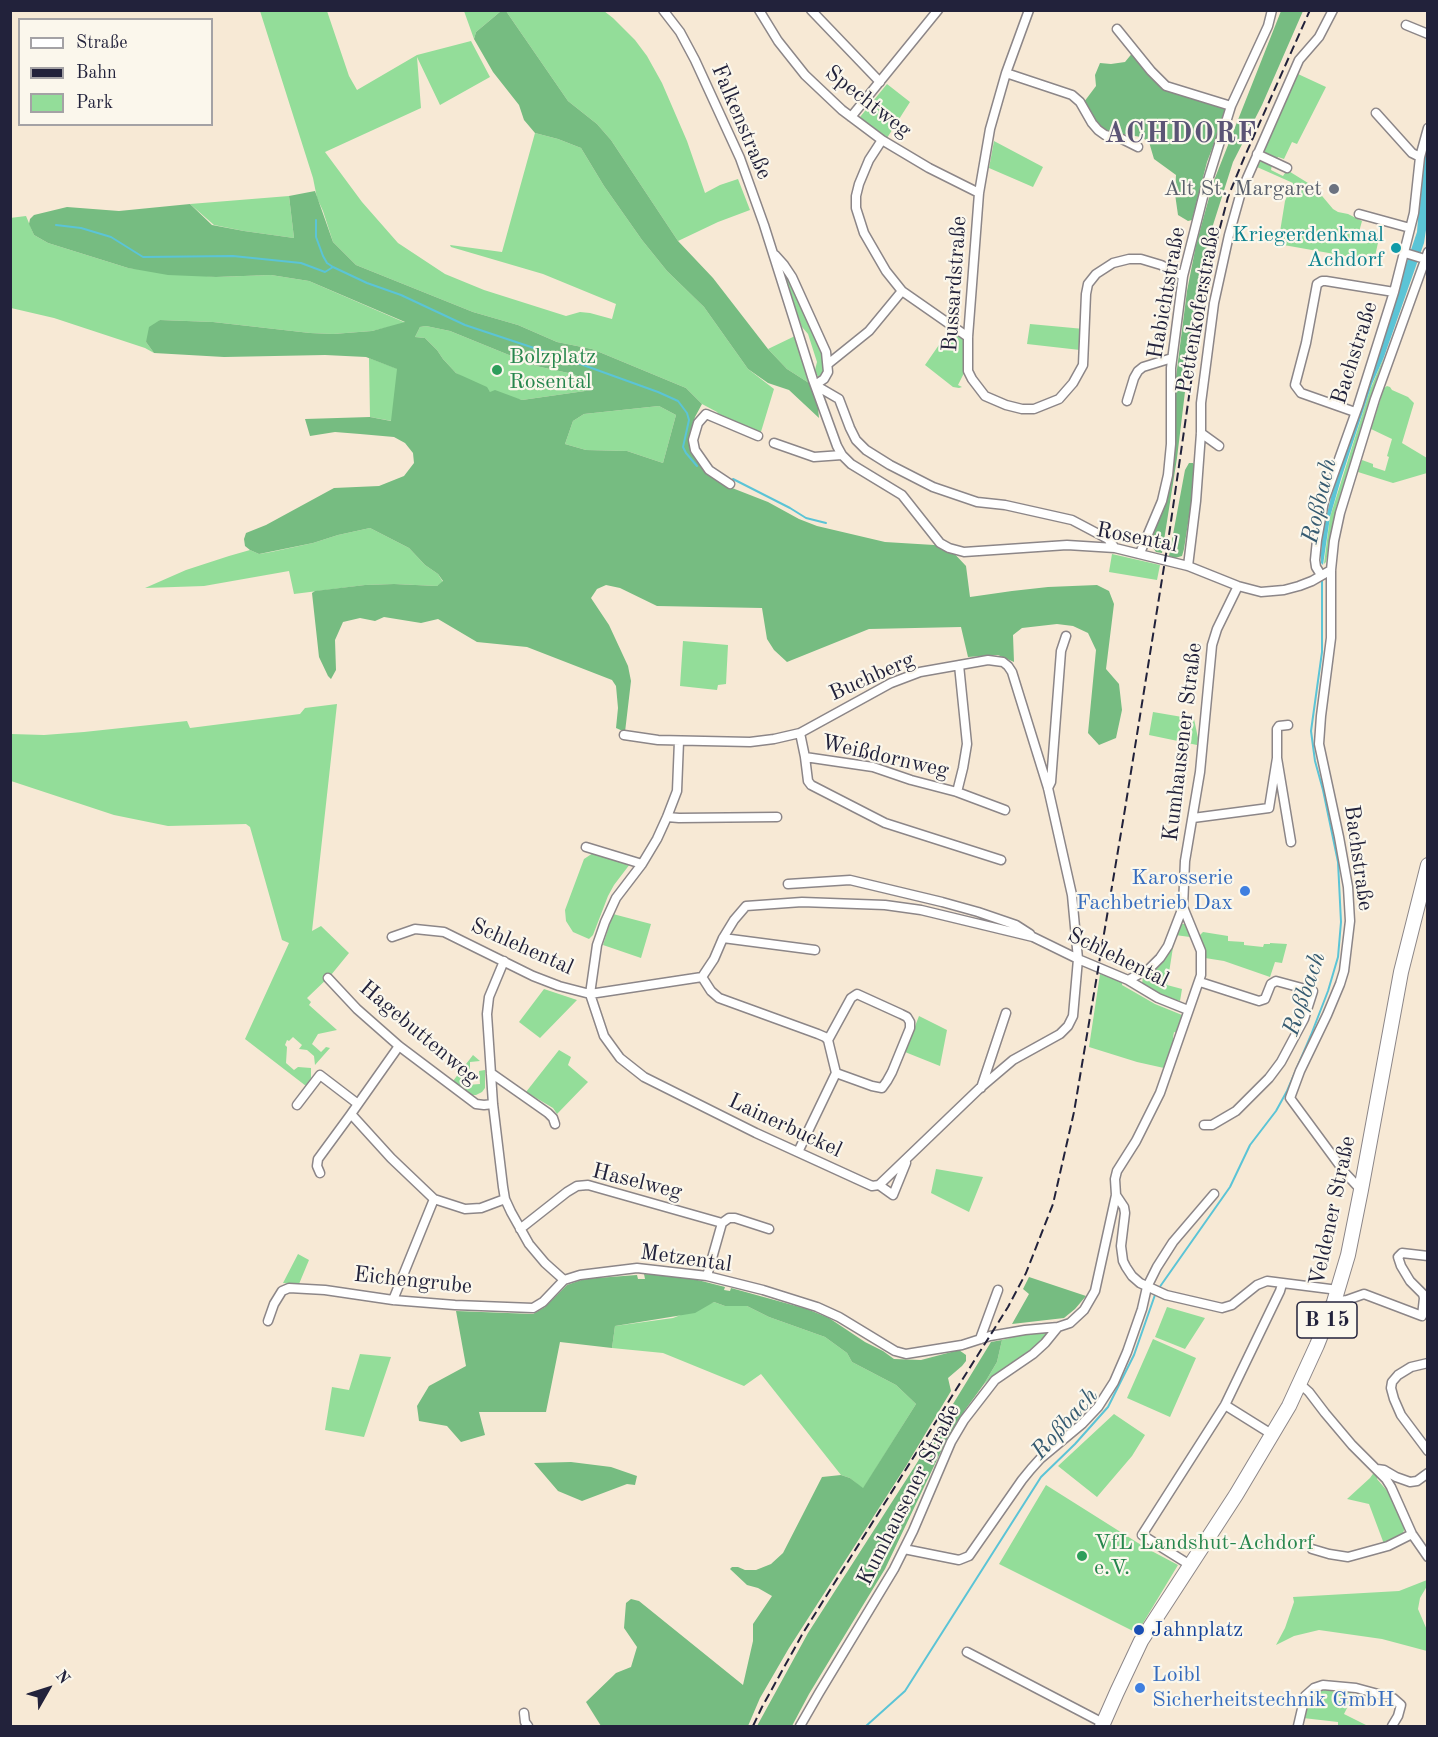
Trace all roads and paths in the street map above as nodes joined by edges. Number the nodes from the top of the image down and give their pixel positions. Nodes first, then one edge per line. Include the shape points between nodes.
1 (663, 10) edge
2 (759, 10) edge
3 (811, 10) edge
4 (1029, 10) edge
5 (1272, 10) edge
6 (1333, 10) edge
7 (937, 11) edge
8 (1406, 25) dead end
9 (1117, 29) dead end
10 (1428, 34) edge
11 (1006, 73) junction
12 (880, 82) junction
13 (1231, 106) junction
14 (1376, 113) dead end
15 (851, 117) junction
16 (1428, 128) edge
17 (882, 141) junction
18 (1138, 147) dead end
19 (1257, 154) junction
20 (1420, 157) junction
21 (1287, 168) dead end
22 (979, 193) junction
23 (1359, 214) dead end
24 (1410, 228) junction
25 (773, 254) junction
26 (1419, 256) edge
27 (1184, 276) junction
28 (902, 291) junction
29 (1394, 292) junction
30 (968, 338) junction
31 (1172, 358) junction
32 (828, 364) junction
33 (815, 385) junction
34 (1127, 400) dead end
35 (1355, 412) junction
36 (1201, 433) junction
37 (758, 436) dead end
38 (774, 443) dead end
39 (1219, 446) dead end
40 (842, 455) junction
41 (730, 484) dead end
42 (940, 543) joint
43 (1115, 548) junction
44 (1140, 553) junction
45 (1188, 566) junction
46 (1323, 573) junction
47 (1238, 586) junction
48 (1065, 636) dead end
49 (959, 665) junction
50 (1288, 725) dead end
51 (800, 733) junction
52 (624, 735) dead end
53 (679, 741) junction
54 (805, 757) junction
55 (1277, 758) junction
56 (1048, 788) junction
57 (957, 792) junction
58 (1286, 806) junction
59 (1269, 808) junction
60 (1005, 810) dead end
61 (667, 817) junction
62 (777, 817) dead end
63 (1193, 818) junction
64 (1291, 842) dead end
65 (586, 847) dead end
66 (1001, 860) dead end
67 (642, 864) junction
68 (1428, 865) edge
69 (788, 884) dead end
70 (1184, 907) junction
71 (392, 937) dead end
72 (1032, 937) junction
73 (723, 938) junction
74 (815, 950) dead end
75 (1078, 959) junction
76 (504, 961) junction
77 (702, 977) junction
78 (328, 978) dead end
79 (1128, 980) junction
80 (1200, 982) junction
81 (590, 994) junction
82 (1188, 1010) junction
83 (1006, 1013) dead end
84 (828, 1040) junction
85 (399, 1046) junction
86 (490, 1073) junction
87 (836, 1073) junction
88 (980, 1088) junction
89 (357, 1104) junction
90 (493, 1104) junction
91 (297, 1105) dead end
92 (351, 1114) junction
93 (555, 1124) dead end
94 (1204, 1125) dead end
95 (798, 1152) junction
96 (907, 1159) junction
97 (320, 1173) dead end
98 (879, 1185) junction
99 (1361, 1190) junction
100 (1214, 1194) dead end
101 (1116, 1195) junction
102 (434, 1199) junction
103 (505, 1199) junction
104 (722, 1223) junction
105 (520, 1229) junction
106 (769, 1230) dead end
107 (1428, 1256) edge
108 (707, 1276) junction
109 (564, 1280) junction
110 (1282, 1284) junction
111 (1150, 1288) junction
112 (998, 1290) dead end
113 (1336, 1296) junction
114 (393, 1300) junction
115 (1425, 1317) edge
116 (268, 1321) dead end
117 (1058, 1327) junction
118 (980, 1339) junction
119 (1428, 1362) edge
120 (1300, 1384) junction
121 (1225, 1405) junction
122 (1273, 1436) junction
123 (1428, 1451) edge
124 (1377, 1469) junction
125 (1428, 1473) edge
126 (1412, 1534) junction
127 (904, 1549) junction
128 (1312, 1549) dead end
129 (1428, 1557) edge
130 (1190, 1565) junction
131 (967, 1652) dead end
132 (524, 1713) dead end
133 (1102, 1725) edge
134 (528, 1726) edge
135 (800, 1726) edge
136 (1298, 1726) edge
137 (1392, 1726) edge

1 - 25 street, Falkenstraße via 695,60 740,158
2 - 15 street, Spechtweg via 805,75
3 - 12 street
4 - 11 street, Bussardstraße
5 - 13 street, Habichtstraße
6 - 19 street, Pettenkoferstraße via 1319,38 1299,60
7 - 12 street
8 - 10 street
9 - 13 street via 1161,82
11 - 18 street via 1072,95 1098,130
11 - 22 street, Bussardstraße via 990,129
12 - 15 street
13 - 27 street, Habichtstraße
14 - 20 street
15 - 17 street, Spechtweg
16 - 20 street, Bachstraße
17 - 22 street, Spechtweg
17 - 28 street via 859,184 856,208 870,246
19 - 21 street
19 - 36 street, Pettenkoferstraße via 1241,192 1221,266 1201,404
20 - 24 street, Bachstraße
22 - 30 street, Bussardstraße
23 - 24 street
24 - 26 street, Bachstraße
25 - 32 street, Falkenstraße via 792,277
25 - 33 street, Falkenstraße
26 - 29 street, Bachstraße
26 - 46 street, Bachstraße
27 - 30 street, Bussardstraße via 1141,259 1113,263 1096,274 1086,294 1083,365 1059,399 1035,409 1005,405 982,394 968,371
27 - 31 street, Habichtstraße
28 - 30 street
28 - 32 street via 869,331
29 - 35 street, Bachstraße
29 - 35 street via 1326,281 1317,284 1295,385 1301,393
31 - 34 street via 1138,371
31 - 44 street, Habichtstraße via 1168,475 1162,501
32 - 33 street via 824,379
33 - 40 street, Falkenstraße
33 - 43 street via 839,399 856,440 890,465 933,487 977,502 1072,520 1108,538
35 - 46 street, Bachstraße via 1324,501 1315,560
36 - 39 street
36 - 45 street, Pettenkoferstraße
37 - 41 street via 706,414 698,423 693,440 695,450 709,470
38 - 40 street via 814,457
40 - 42 street, Falkenstraße via 902,495
42 - 43 street, Rosental via 964,552 1067,545
43 - 44 street, Rosental
44 - 45 street, Rosental
45 - 47 street, Rosental
46 - 47 street, Rosental via 1284,590
46 - 99 street, Bachstraße via 1331,638 1319,744 1348,887 1350,921 1340,984 1290,1098
47 - 63 street, Kumhausener Straße via 1212,645
48 - 56 street, Buchberg
49 - 51 street, Buchberg via 920,672 891,683
49 - 56 street, Buchberg via 997,660 1008,666
49 - 57 street, Weißdornweg via 967,744
50 - 55 street via 1277,729
51 - 53 street, Buchberg via 750,742
51 - 54 street
52 - 53 street, Buchberg
53 - 61 street via 676,791
54 - 57 street, Weißdornweg via 873,767
54 - 66 street via 811,785 885,823
55 - 58 street
55 - 59 street
56 - 75 street, Buchberg via 1072,895
57 - 60 street, Weißdornweg
58 - 59 street
58 - 64 street
59 - 63 street
61 - 62 street
61 - 67 street
63 - 70 street, Kumhausener Straße via 1185,861
65 - 67 street
67 - 81 street via 616,898 605,922 597,945
68 - 99 main road, Veldener Straße / B 15 via 1401,972
69 - 72 street, Schlehental via 850,880 978,912 1016,925
70 - 79 street, Kumhausener Straße via 1160,958
70 - 80 street, Kumhausener Straße via 1201,951
71 - 76 street, Schlehental via 415,929 444,932
72 - 73 street, Schlehental via 921,910 802,902 746,906
72 - 75 street, Schlehental
73 - 74 street
73 - 77 street, Schlehental
75 - 79 street, Schlehental
75 - 88 street via 1073,1016 1068,1026 1013,1060
76 - 81 street, Schlehental via 559,986
76 - 86 street via 489,997
77 - 81 street, Schlehental
77 - 84 street via 719,998
78 - 85 street, Hagebuttenweg
79 - 82 street, Schlehental
80 - 82 street, Kumhausener Straße
80 - 94 street via 1259,1001 1265,999 1274,981 1313,991 1304,1019 1269,1078 1236,1111 1212,1125
81 - 95 street, Lainerbuckel via 604,1036 621,1058 644,1077
82 - 101 street, Kumhausener Straße via 1160,1092 1117,1171
83 - 88 street
84 - 87 street
84 - 87 street via 857,994 907,1017 910,1022 882,1088
85 - 89 street
85 - 90 street, Hagebuttenweg via 476,1104
86 - 90 street
86 - 93 street via 548,1113
87 - 95 street
88 - 96 street
89 - 91 street via 320,1075
89 - 92 street
90 - 103 street
92 - 97 street via 318,1159
92 - 102 street
95 - 98 street, Lainerbuckel via 872,1186
96 - 98 street
96 - 98 street via 893,1195
99 - 113 main road, Veldener Straße / B 15
100 - 111 street via 1173,1242 1157,1267
101 - 111 street via 1125,1213 1123,1262 1132,1276
101 - 117 street, Kumhausener Straße via 1092,1299 1078,1317
102 - 103 street via 465,1209
102 - 114 street
103 - 105 street
104 - 105 street, Haselweg via 588,1185 567,1192
104 - 106 street, Haselweg via 735,1218
104 - 108 street
105 - 109 street via 545,1263
107 - 115 street via 1402,1253 1398,1257 1410,1281 1423,1294
108 - 109 street, Metzental via 637,1268
108 - 118 street, Metzental via 817,1307 906,1354 962,1346
109 - 114 street, Eichengrube via 533,1308
110 - 111 street via 1267,1281 1222,1308
110 - 113 street
110 - 121 street
111 - 127 street via 1127,1352 1102,1401 1082,1424 1040,1459 969,1556 959,1560
112 - 118 street
113 - 115 street via 1347,1300 1364,1294
113 - 120 main road, Veldener Straße / B 15
114 - 116 street, Eichengrube via 289,1288 282,1291
117 - 118 street, Metzental
117 - 127 street, Kumhausener Straße via 1033,1354 995,1380 964,1420
119 - 123 street via 1398,1375 1391,1388 1401,1415
120 - 122 main road, Veldener Straße / B 15
120 - 124 street
121 - 122 street
121 - 130 street via 1142,1534
122 - 130 main road, Veldener Straße / B 15
124 - 125 street via 1410,1482
124 - 126 street via 1391,1487
126 - 128 street via 1388,1546 1348,1557
126 - 129 street
127 - 135 street, Kumhausener Straße
130 - 133 main road, Veldener Straße / B 15 via 1141,1641
131 - 133 street
132 - 134 street
136 - 137 street via 1305,1696 1323,1685 1356,1688 1393,1698 1401,1705

